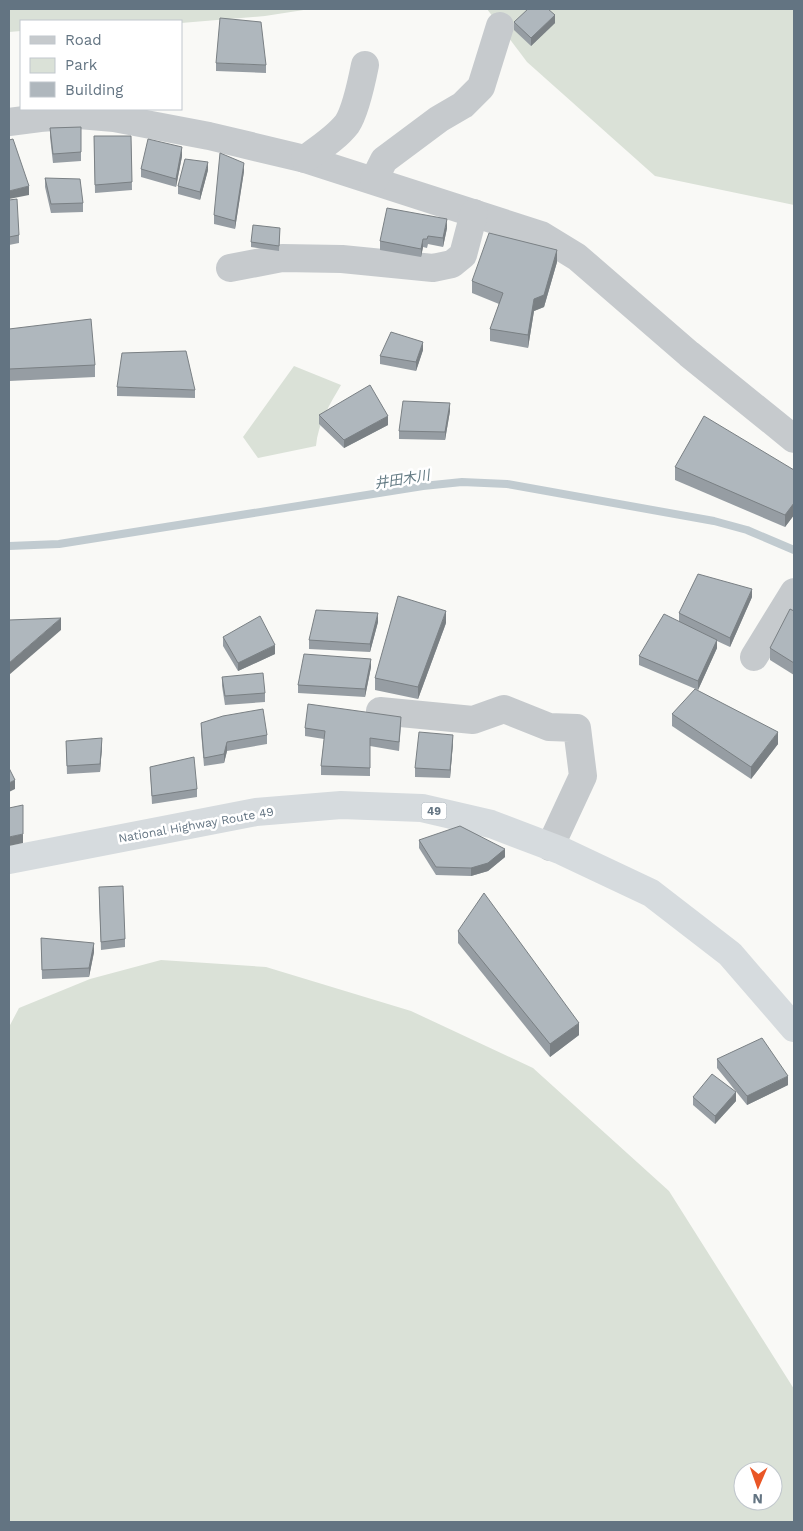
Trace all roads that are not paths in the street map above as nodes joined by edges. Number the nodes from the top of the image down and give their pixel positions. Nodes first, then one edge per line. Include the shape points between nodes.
1 (500, 26) dead end
2 (365, 65) dead end
3 (9, 122) edge
4 (305, 158) junction
5 (374, 180) junction
6 (474, 213) junction
7 (230, 268) dead end
8 (794, 439) edge
9 (794, 592) edge
10 (754, 657) dead end
11 (380, 711) dead end
12 (550, 847) junction
13 (9, 860) edge
14 (794, 1028) edge

1 - 5 street via 482,87 463,105 384,160
2 - 4 street via 348,123 330,141
3 - 4 street via 79,116 114,118
4 - 5 street
5 - 6 street
6 - 7 street via 463,255 452,264 433,268 342,259 282,258
6 - 8 street via 541,235 577,257
9 - 10 street
11 - 12 street via 473,720 504,709 549,727 578,728 583,776
12 - 13 highway, National Highway Route 49 / 49 via 491,824 422,808 341,806 256,812
12 - 14 highway, National Highway Route 49 / 49 via 651,892 730,954

